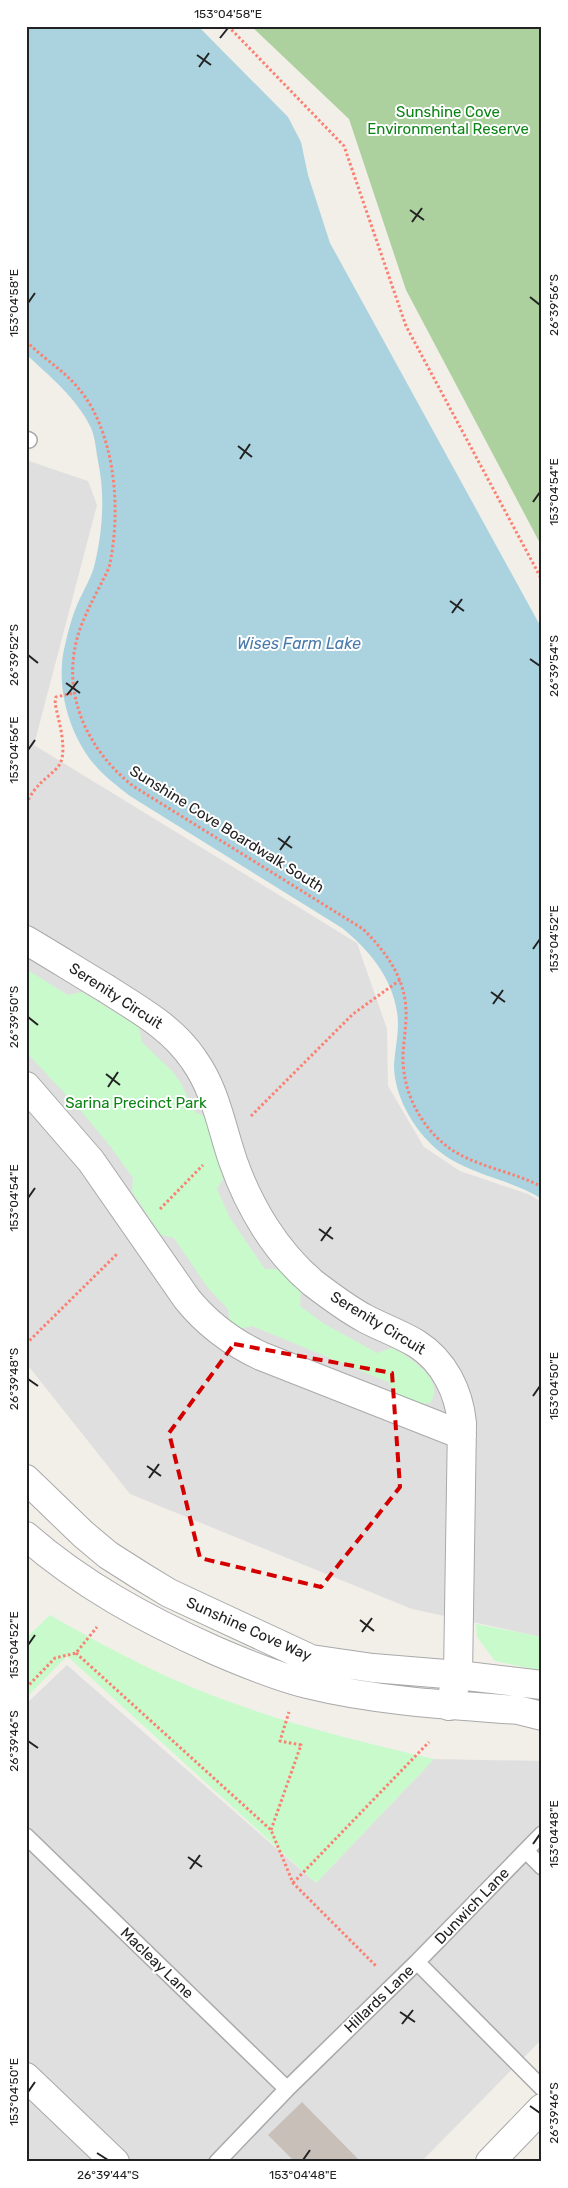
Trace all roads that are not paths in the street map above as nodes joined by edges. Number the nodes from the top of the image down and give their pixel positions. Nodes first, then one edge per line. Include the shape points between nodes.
1 (26, 940) edge
2 (26, 1086) edge
3 (462, 1436) junction
4 (26, 1479) edge
5 (26, 1536) edge
6 (458, 1674) junction
7 (542, 1685) edge
8 (449, 1706) junction
9 (542, 1716) edge
10 (542, 1834) edge
11 (26, 1836) edge
12 (526, 1851) junction
13 (542, 1867) edge
14 (417, 1962) junction
15 (26, 2077) edge
16 (542, 2088) edge
17 (287, 2089) junction
18 (542, 2108) edge
19 (115, 2162) edge
20 (217, 2162) edge
21 (490, 2162) edge

1 - 3 street, Serenity Circuit via 151,1017 177,1039 194,1059 208,1084 233,1160 250,1201 267,1230 302,1272 343,1306 417,1344 436,1359 456,1395
2 - 3 street via 86,1154 196,1310 219,1333 269,1360
3 - 6 street, Serenity Circuit
4 - 6 street, Sunshine Cove Way via 83,1534 141,1576 169,1593 311,1658 373,1668
5 - 8 street, Sunshine Cove Way via 111,1598 243,1663 305,1684 367,1697
6 - 7 street, Sunshine Cove Way
6 - 8 street, Serenity Circuit
8 - 9 street, Sunshine Cove Way via 518,1710
10 - 12 lane, Dunwich Lane
11 - 17 lane, Macleay Lane
12 - 13 lane
12 - 14 lane, Dunwich Lane
14 - 16 lane, Hillards Lane
14 - 17 lane, Hillards Lane
15 - 19 street
17 - 20 lane, Hillards Lane
18 - 21 street

